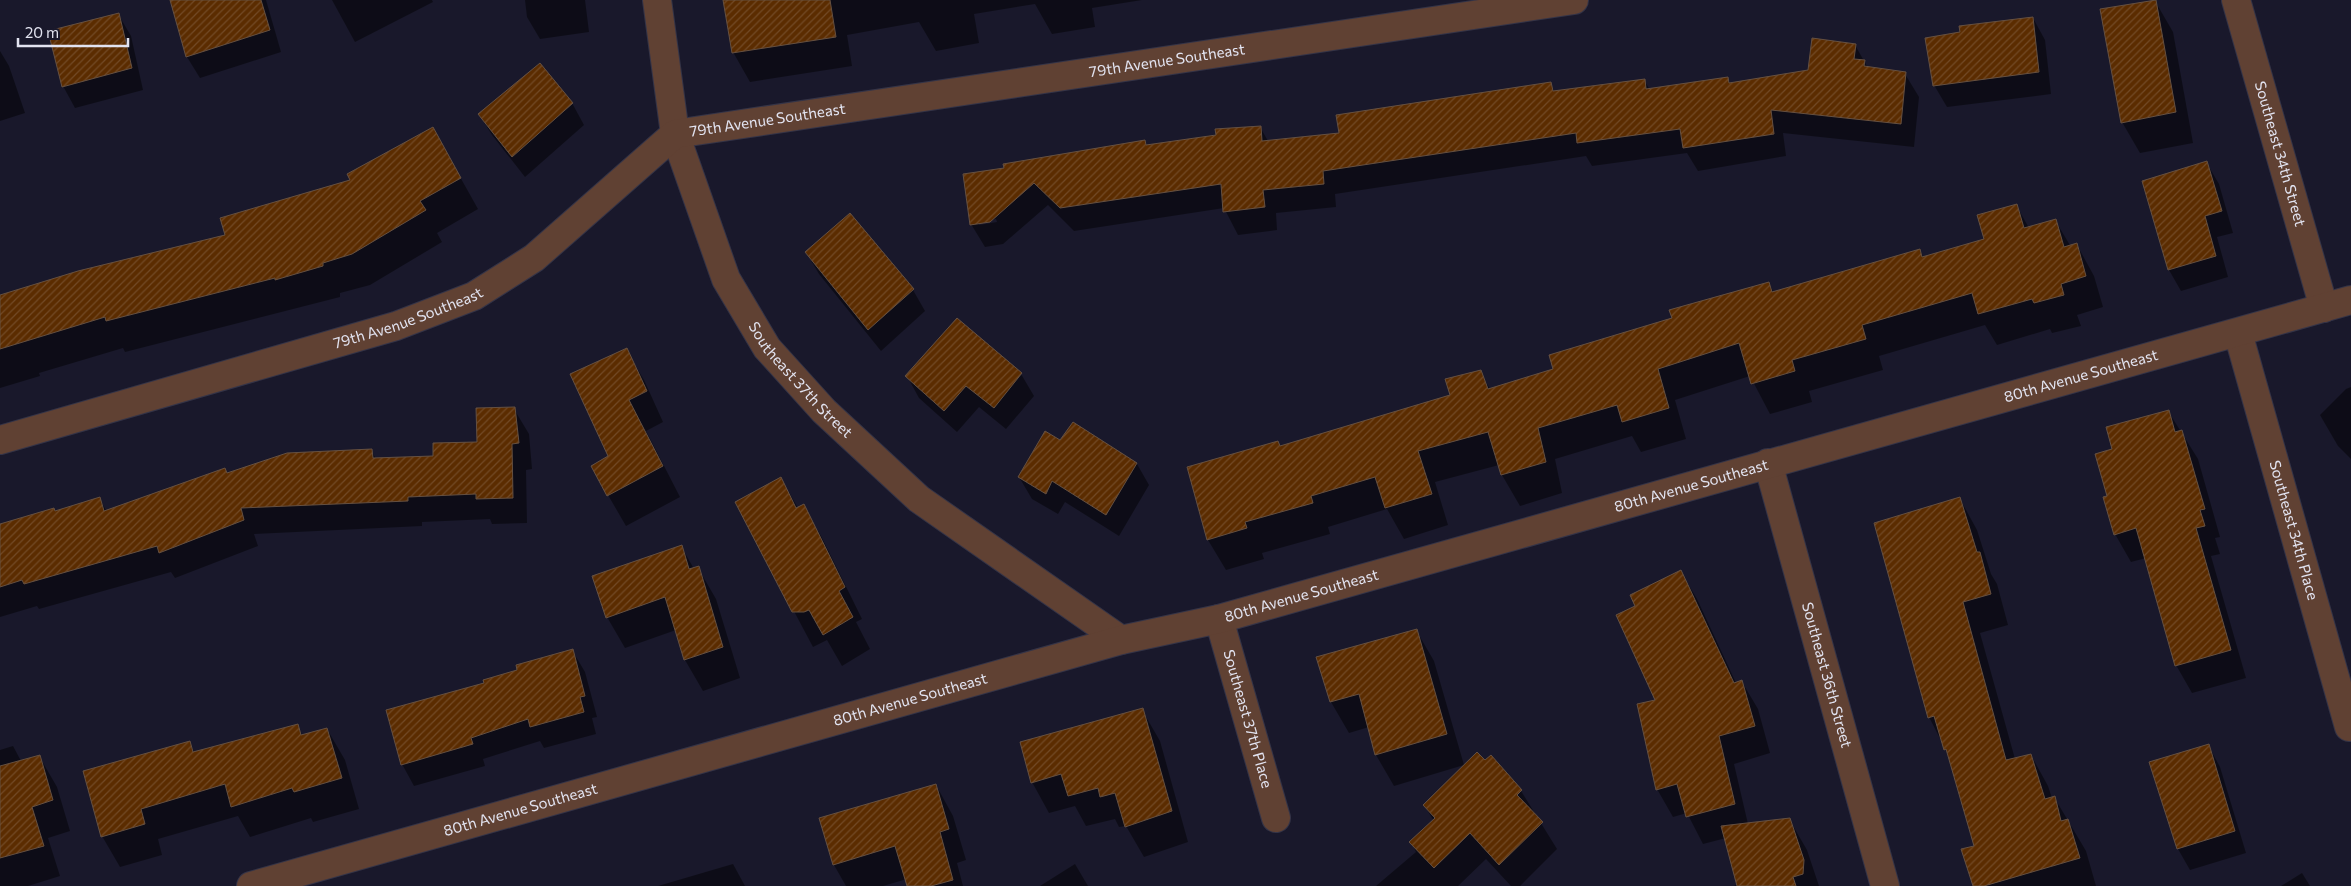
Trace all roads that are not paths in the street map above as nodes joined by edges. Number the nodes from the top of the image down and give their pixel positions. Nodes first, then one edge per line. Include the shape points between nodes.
1 (657, 0) edge
2 (1574, 0) edge
3 (2236, 0) edge
4 (675, 134) junction
5 (2351, 300) edge
6 (2324, 308) junction
7 (2238, 333) junction
8 (0, 440) edge
9 (1768, 463) junction
10 (1219, 619) junction
11 (1121, 640) junction
12 (2349, 727) dead end
13 (1276, 818) dead end
14 (251, 886) edge
15 (1886, 886) edge

1 - 4 street, Southeast 37th Street
2 - 4 street, 79th Avenue Southeast
3 - 6 street, Southeast 34th Street
4 - 8 street, 79th Avenue Southeast via 534,258 474,296 396,326
4 - 11 street, Southeast 37th Street via 726,279 767,348 824,411 918,499
5 - 6 street, 80th Avenue Southeast
6 - 7 street, 80th Avenue Southeast
7 - 9 street, 80th Avenue Southeast
7 - 12 street, Southeast 34th Place
9 - 10 street, 80th Avenue Southeast
9 - 15 street, Southeast 36th Street
10 - 11 street, 80th Avenue Southeast
10 - 13 street, Southeast 37th Place
11 - 14 street, 80th Avenue Southeast

